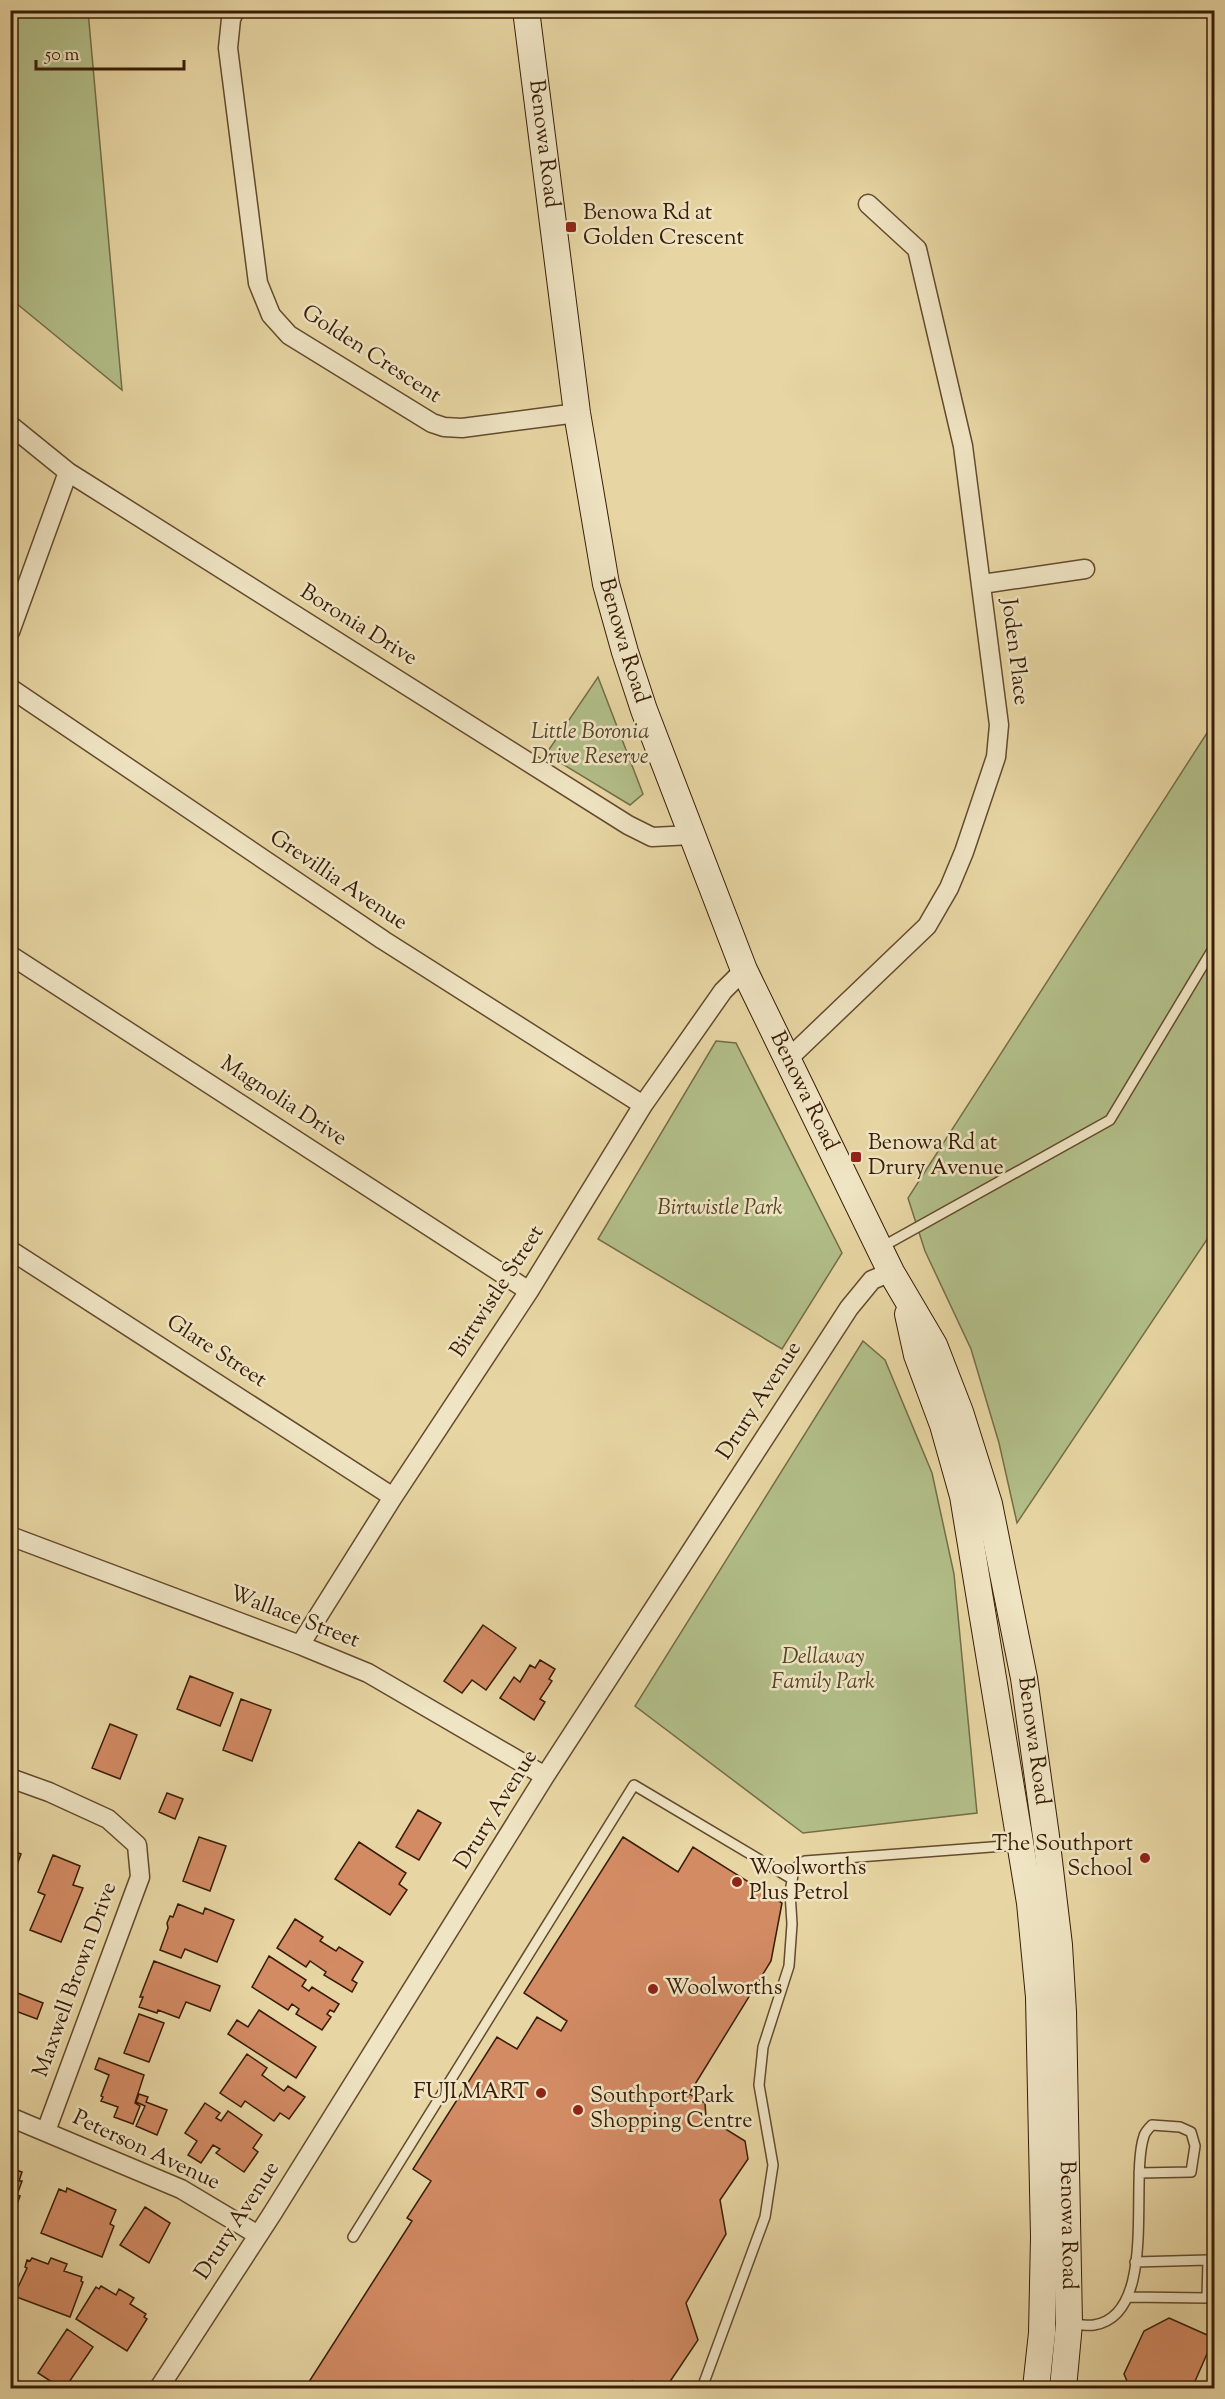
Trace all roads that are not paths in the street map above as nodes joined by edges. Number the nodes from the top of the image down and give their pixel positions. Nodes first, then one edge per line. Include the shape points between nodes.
1 (235, 10) edge
2 (526, 10) edge
3 (868, 204) dead end
4 (577, 413) junction
5 (10, 425) edge
6 (68, 472) junction
7 (1085, 568) dead end
8 (982, 584) junction
9 (10, 632) edge
10 (10, 688) edge
11 (692, 835) junction
12 (1215, 947) edge
13 (10, 955) edge
14 (744, 970) junction
15 (787, 1059) junction
16 (644, 1106) junction
17 (880, 1248) junction
18 (10, 1250) edge
19 (891, 1272) junction
20 (529, 1291) junction
21 (393, 1497) junction
22 (10, 1536) edge
23 (300, 1646) junction
24 (545, 1776) junction
25 (10, 1778) edge
26 (1034, 1842) junction
27 (792, 1879) junction
28 (10, 2117) edge
29 (46, 2131) junction
30 (1139, 2173) junction
31 (258, 2235) junction
32 (353, 2237) dead end
33 (1135, 2262) junction
34 (1129, 2297) junction
35 (1069, 2324) junction
36 (159, 2388) edge
37 (702, 2388) edge
38 (1035, 2388) edge
39 (1063, 2388) edge

1 - 4 street, Golden Crescent via 228,48 258,283 271,315 290,335 432,423 462,429
2 - 4 main road, Benowa Road
3 - 8 street, Joden Place via 917,249 963,446
4 - 11 main road, Benowa Road via 614,617 644,710
5 - 6 street, Boronia Drive
6 - 9 street
6 - 11 street, Boronia Drive via 635,829 652,837
7 - 8 street
8 - 15 street, Joden Place via 999,725 996,757 953,879 927,926
10 - 16 street, Grevillia Avenue via 383,940
11 - 14 main road, Benowa Road
12 - 17 lane via 1110,1120
13 - 20 street, Magnolia Drive
14 - 15 main road, Benowa Road
14 - 16 street, Birtwistle Street via 723,991
15 - 17 main road, Benowa Road
16 - 20 street, Birtwistle Street
17 - 19 main road, Benowa Road
18 - 21 street, Glare Street
19 - 24 street, Drury Avenue via 872,1280 849,1308
19 - 26 main road, Benowa Road via 934,1345 989,1504 1024,1678
20 - 21 street, Birtwistle Street
21 - 23 street, Birtwistle Street
22 - 23 street, Wallace Street
23 - 24 street, Wallace Street via 368,1673
24 - 31 street, Drury Avenue
25 - 29 street, Maxwell Brown Drive via 108,1819 137,1845 140,1877
26 - 27 lane via 805,1861 794,1869
26 - 35 main road, Benowa Road via 1059,1946
26 - 38 main road, Benowa Road via 1030,1903 1039,1997 1044,2237 1042,2333
27 - 32 lane via 634,1785
27 - 37 lane via 789,1966 764,2047 759,2085 773,2165 765,2217
28 - 29 street, Peterson Avenue
29 - 31 street, Peterson Avenue via 181,2189
30 - 30 lane via 1144,2135 1152,2125 1191,2132 1195,2146 1191,2172
30 - 33 lane
31 - 36 street, Drury Avenue
33 - 34 lane
33 - 34 lane via 1208,2260 1207,2298
34 - 35 lane via 1115,2315 1096,2325
35 - 39 main road, Benowa Road

